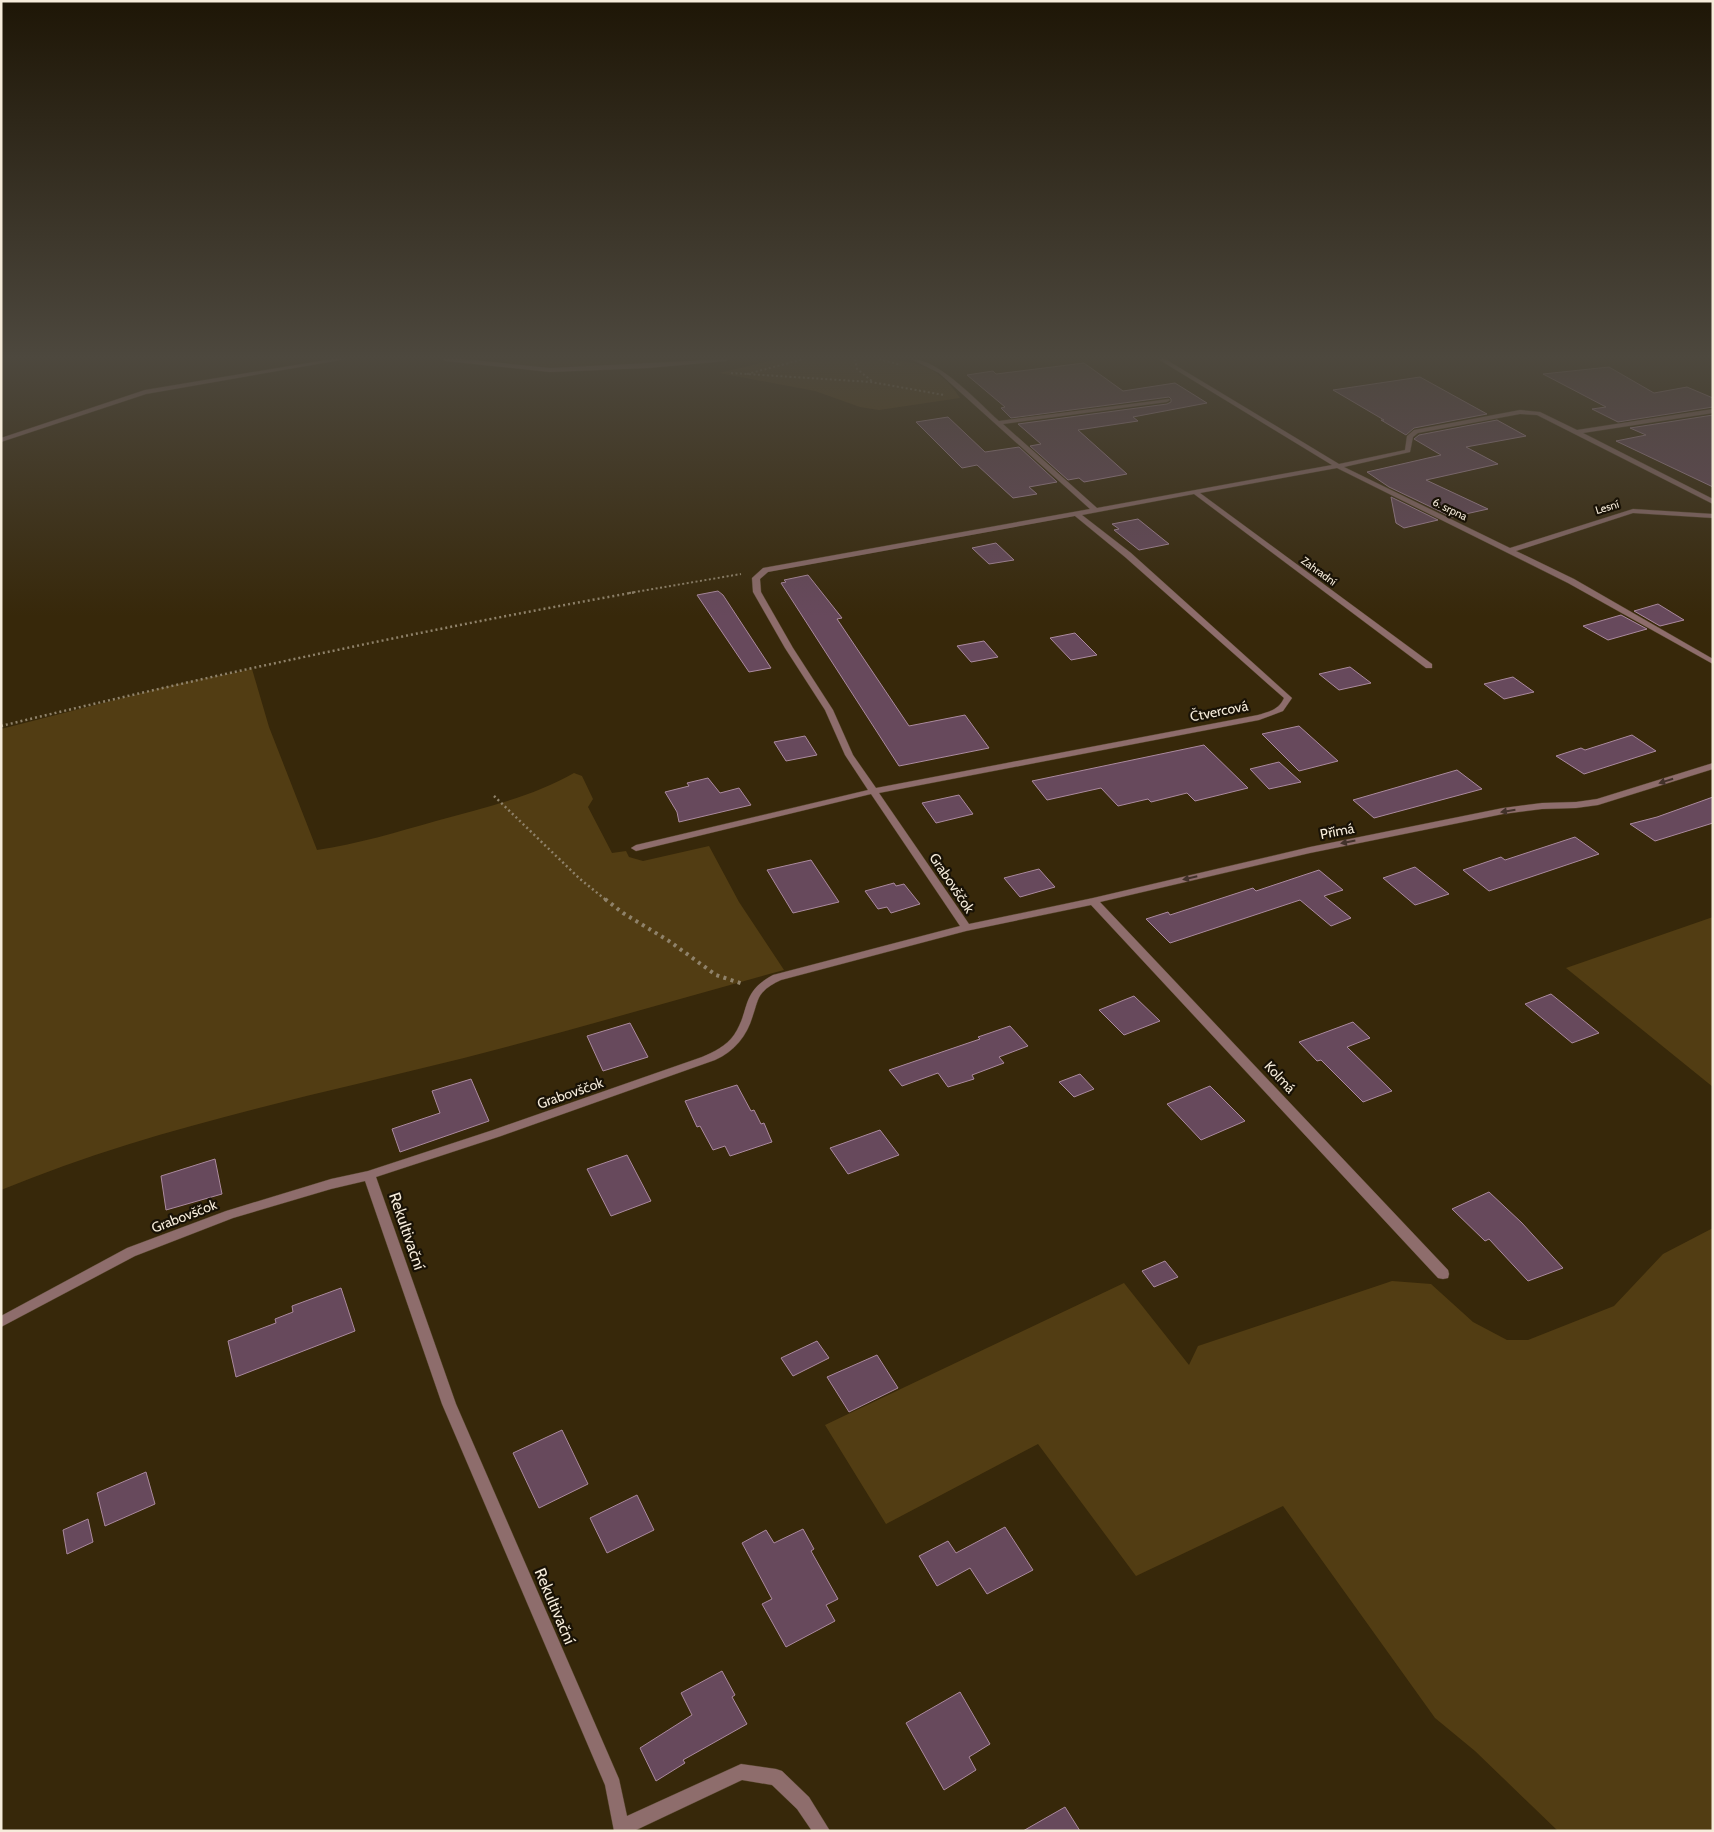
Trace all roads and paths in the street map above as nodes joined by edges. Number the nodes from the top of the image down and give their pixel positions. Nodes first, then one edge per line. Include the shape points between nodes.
1 (1020, 444) edge
2 (1302, 444) edge
3 (1409, 444) edge
4 (1600, 444) edge
5 (1338, 466) junction
6 (1196, 493) junction
7 (1713, 502) edge
8 (1095, 510) junction
9 (1077, 514) junction
10 (1713, 516) edge
11 (1511, 550) junction
12 (762, 574) junction
13 (1713, 662) edge
14 (1429, 666) dead end
15 (1, 726) edge
16 (1713, 766) edge
17 (873, 791) junction
18 (494, 796) dead end
19 (636, 848) dead end
20 (1093, 901) junction
21 (966, 928) junction
22 (758, 989) junction
23 (370, 1176) junction
24 (1443, 1274) dead end
25 (1, 1322) edge
26 (620, 1830) edge
27 (822, 1831) edge

1 - 8 street
2 - 5 street, 6. srpna
3 - 5 street via 1408,451 1403,453
4 - 7 street
5 - 6 street
5 - 11 street, 6. srpna
6 - 8 street
6 - 14 street, Zahradní
8 - 9 street
9 - 12 street via 798,563 766,570
9 - 17 street, Čtvercová via 1271,682 1288,698 1285,705 1260,717
10 - 11 street, Lesní via 1632,511
11 - 13 street, 6. srpna
12 - 15 path via 744,574 485,619 182,682
12 - 17 street, Grabovščok via 756,578 757,592 829,710 849,755
16 -> 20 street, Přímá via 1598,802 1493,813 1310,850
17 - 19 street
17 - 21 street, Grabovščok
18 - 22 path via 580,878 623,913 716,975
20 - 21 street, Přímá
20 - 24 street, Kolmá
21 - 22 street, Grabovščok via 777,977
22 - 23 street, Grabovščok via 740,1034 725,1051
23 - 25 street, Grabovščok via 230,1214 132,1252
23 - 26 street, Rekultivační via 449,1404 613,1785
26 - 27 street, Rekultivační via 741,1772 776,1777 803,1803

